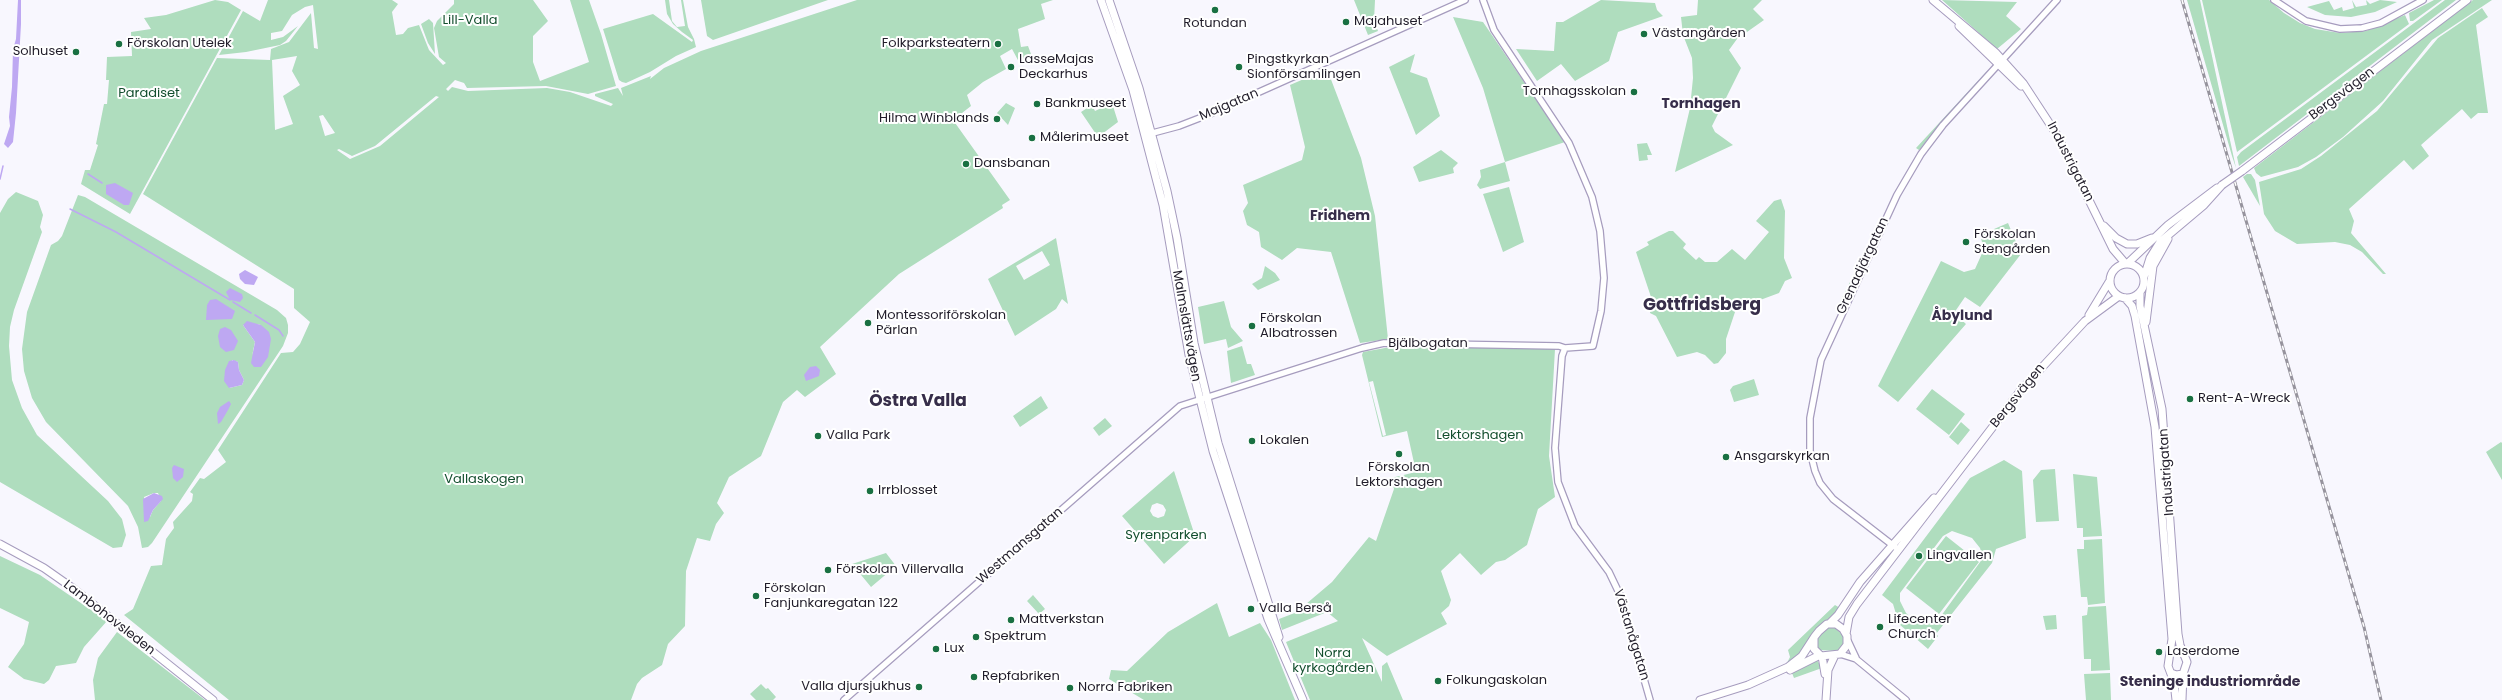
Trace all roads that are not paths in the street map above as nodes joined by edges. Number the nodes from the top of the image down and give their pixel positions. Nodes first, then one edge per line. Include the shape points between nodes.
1 (1101, 0) edge
2 (1109, 0) edge
3 (1465, 0) edge
4 (1483, 0) edge
5 (1933, 0) edge
6 (2057, 0) edge
7 (2274, 0) edge
8 (2423, 0) edge
9 (2465, 1) edge
10 (2002, 63) junction
11 (1148, 134) junction
12 (2222, 186) junction
13 (2099, 219) junction
14 (2174, 231) junction
15 (2156, 236) junction
16 (2113, 249) junction
17 (2127, 263) junction
18 (2115, 268) junction
19 (2144, 277) junction
20 (2110, 281) junction
21 (2140, 292) junction
22 (2122, 297) junction
23 (2085, 321) junction
24 (2145, 326) junction
25 (1565, 348) junction
26 (1207, 397) junction
27 (1199, 399) junction
28 (1956, 475) junction
29 (0, 544) edge
30 (1892, 545) junction
31 (1898, 550) junction
32 (1830, 623) junction
33 (1847, 636) junction
34 (1814, 638) junction
35 (1282, 648) junction
36 (1837, 654) junction
37 (2183, 654) junction
38 (2171, 655) junction
39 (1821, 656) junction
40 (1856, 659) junction
41 (2171, 673) junction
42 (2183, 674) junction
43 (1826, 678) junction
44 (213, 700) edge
45 (844, 700) edge
46 (1303, 700) edge
47 (1650, 700) edge
48 (1700, 700) edge
49 (1708, 700) edge
50 (1826, 700) edge
51 (1906, 700) edge
52 (2176, 700) edge
53 (2182, 700) edge

1 - 11 main road, Malmslättsvägen
2 - 11 main road, Malmslättsvägen
3 - 11 street, Majgatan via 1210,114
4 - 25 street, Bjälbogatan via 1494,30 1569,143 1592,197 1601,240 1604,283 1600,321 1596,341 1592,347
5 - 10 main road, Industrigatan
6 - 10 street, Grenadjärgatan
7 - 8 street via 2306,21 2340,29 2362,28 2381,23
9 - 12 main road, Bergsvägen, bridge
10 - 13 main road, Industrigatan via 2034,98 2058,135
10 - 30 street, Grenadjärgatan via 1943,125 1904,181 1834,326 1817,374 1811,409 1810,439 1811,459 1818,478 1838,504
11 - 26 main road, Malmslättsvägen via 1177,238 1193,336
11 - 27 main road, Malmslättsvägen via 1171,239 1187,343
12 - 14 main road, Bergsvägen via 2208,202
12 - 15 main road, Bergsvägen via 2205,196
13 - 15 main road via 2116,238 2127,244 2137,244
13 - 16 main road, Industrigatan
14 - 19 main road, Bergsvägen via 2152,253
14 - 24 main road via 2153,266
15 - 17 main road, Bergsvägen
16 - 17 main road, Industrigatan
16 - 18 main road, Industrigatan
17 - 18 main road
17 - 19 main road via 2138,268
18 - 20 main road
19 - 21 main road
20 - 22 main road via 2111,288
20 - 23 main road, Bergsvägen
21 - 22 main road via 2135,296
21 - 24 main road, Industrigatan via 2140,306
22 - 23 main road, Bergsvägen
22 - 38 main road, Industrigatan via 2130,303 2135,316 2155,427 2172,639
23 - 28 main road, Bergsvägen via 2021,390
24 - 37 main road, Industrigatan via 2163,416 2178,634
25 - 26 street, Bjälbogatan via 1384,344 1362,348
25 - 47 street, Västanågatan via 1562,356 1555,448 1559,488 1575,526 1609,572 1620,595
26 - 27 street, Bjälbogatan
26 - 35 main road, Malmslättsvägen via 1223,459
27 - 35 main road, Malmslättsvägen via 1212,451 1253,576 1268,619
27 - 45 street, Westmansgatan via 1175,410
28 - 30 main road, Bergsvägen
28 - 31 main road, Bergsvägen
29 - 44 main road, Lambohovsleden via 44,568 128,631
30 - 31 street, Grenadjärgatan
30 - 32 main road, Bergsvägen via 1860,582
31 - 33 main road, Bergsvägen via 1853,609 1848,621
32 - 33 main road via 1841,627
32 - 34 main road
33 - 36 main road via 1846,647
33 - 40 street
34 - 39 main road via 1814,649
34 - 48 main road via 1802,656 1784,669 1748,685
35 - 46 main road, Malmslättsvägen
36 - 39 main road
36 - 40 street
36 - 43 main road via 1830,661
37 - 38 main road via 2178,652
37 - 42 main road via 2187,663
38 - 41 main road via 2168,662
39 - 43 main road
39 - 49 main road via 1755,687
40 - 51 street
41 - 42 main road via 2176,676
41 - 52 main road
42 - 53 main road
43 - 50 main road

